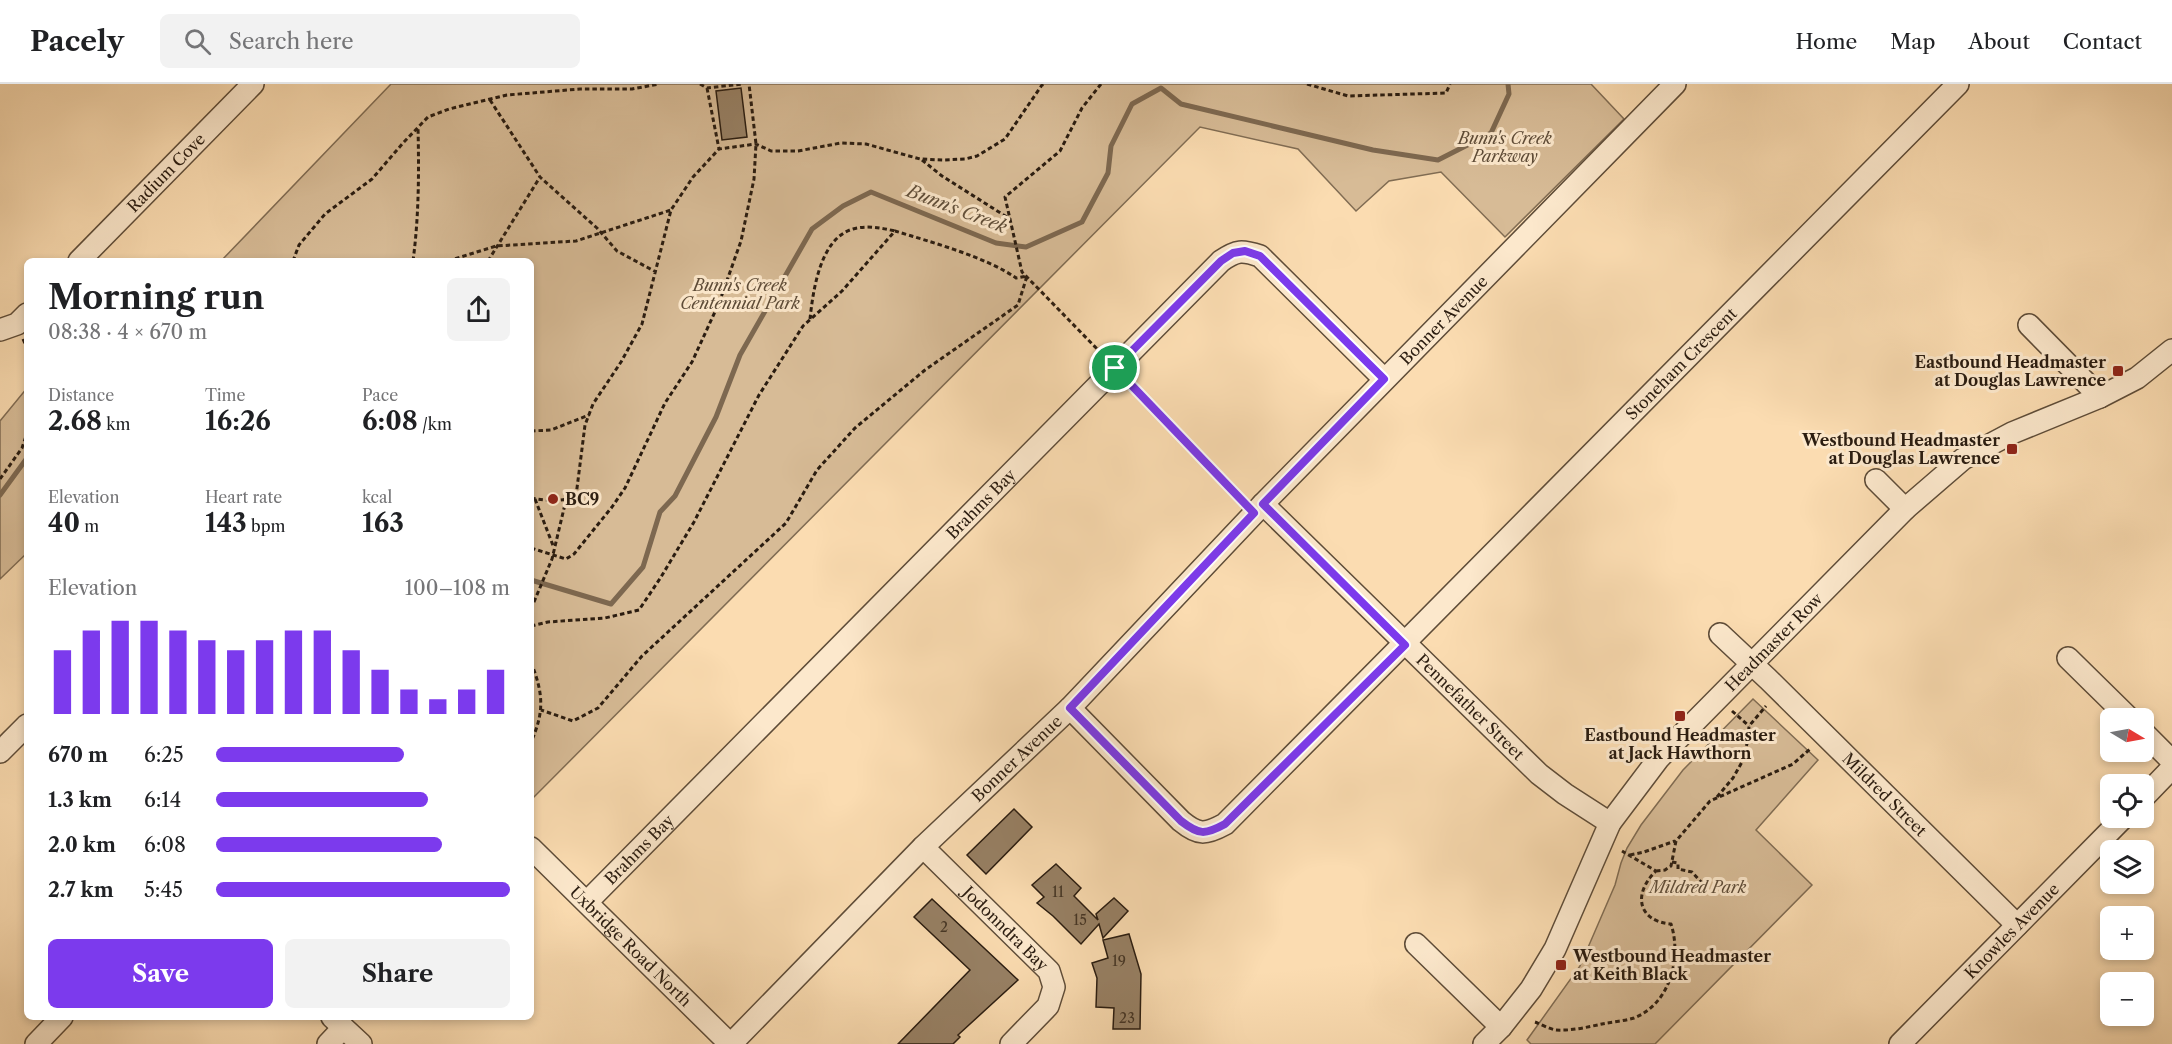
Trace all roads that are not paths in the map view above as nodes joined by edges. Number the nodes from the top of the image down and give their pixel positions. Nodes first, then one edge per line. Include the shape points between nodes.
1 (253, 84) edge
2 (1675, 84) edge
3 (1958, 84) edge
4 (82, 258) edge
5 (24, 317) edge
6 (2030, 325) dead end
7 (0, 330) edge
8 (2172, 350) edge
9 (1384, 379) junction
10 (2100, 398) junction
11 (1876, 480) dead end
12 (1258, 508) junction
13 (1905, 509) junction
14 (1720, 634) dead end
15 (1405, 645) junction
16 (2068, 658) dead end
17 (1752, 663) junction
18 (1070, 708) junction
19 (2119, 708) edge
20 (24, 728) edge
21 (2154, 743) edge
22 (0, 752) edge
23 (2172, 761) edge
24 (2172, 768) edge
25 (2154, 787) edge
26 (1610, 823) junction
27 (2113, 828) edge
28 (922, 847) junction
29 (534, 851) edge
30 (587, 902) junction
31 (2017, 926) junction
32 (1416, 944) dead end
33 (60, 1020) edge
34 (338, 1022) edge
35 (1501, 1027) junction
36 (36, 1044) edge
37 (328, 1044) edge
38 (361, 1044) edge
39 (731, 1044) edge
40 (1011, 1044) edge
41 (1484, 1044) edge
42 (1900, 1044) edge

1 - 4 street, Radium Cove
2 - 9 street, Bonner Avenue
3 - 15 street, Stoneham Crescent
5 - 7 street
6 - 10 street
8 - 10 street, Headmaster Row via 2137,378
9 - 12 street, Bonner Avenue
9 - 30 street, Brahms Bay via 1260,256 1245,251 1233,253
10 - 13 street, Headmaster Row via 2012,433 1963,459
11 - 13 street
12 - 15 street, Pennefather Street
12 - 18 street, Bonner Avenue
13 - 17 street, Headmaster Row
14 - 17 street, Mildred Street
15 - 18 street, Stoneham Crescent via 1225,824 1211,832 1195,832 1181,821
15 - 26 street, Pennefather Street via 1539,774
16 - 19 street
17 - 26 street, Headmaster Row via 1659,758
17 - 31 street, Mildred Street
18 - 28 street, Bonner Avenue
20 - 22 street
21 - 23 street
24 - 25 street
26 - 35 street, Headmaster Row via 1555,949 1531,989
27 - 31 street, Knowles Avenue
28 - 39 street, Bonner Avenue
28 - 40 street, Jodonndra Bay via 1049,971 1054,987 1048,1006
29 - 30 street, Uxbridge Road North
30 - 39 street, Uxbridge Road North
31 - 42 street, Knowles Avenue
32 - 35 street
33 - 36 street
34 - 37 street
34 - 38 street
35 - 41 street, Headmaster Row

